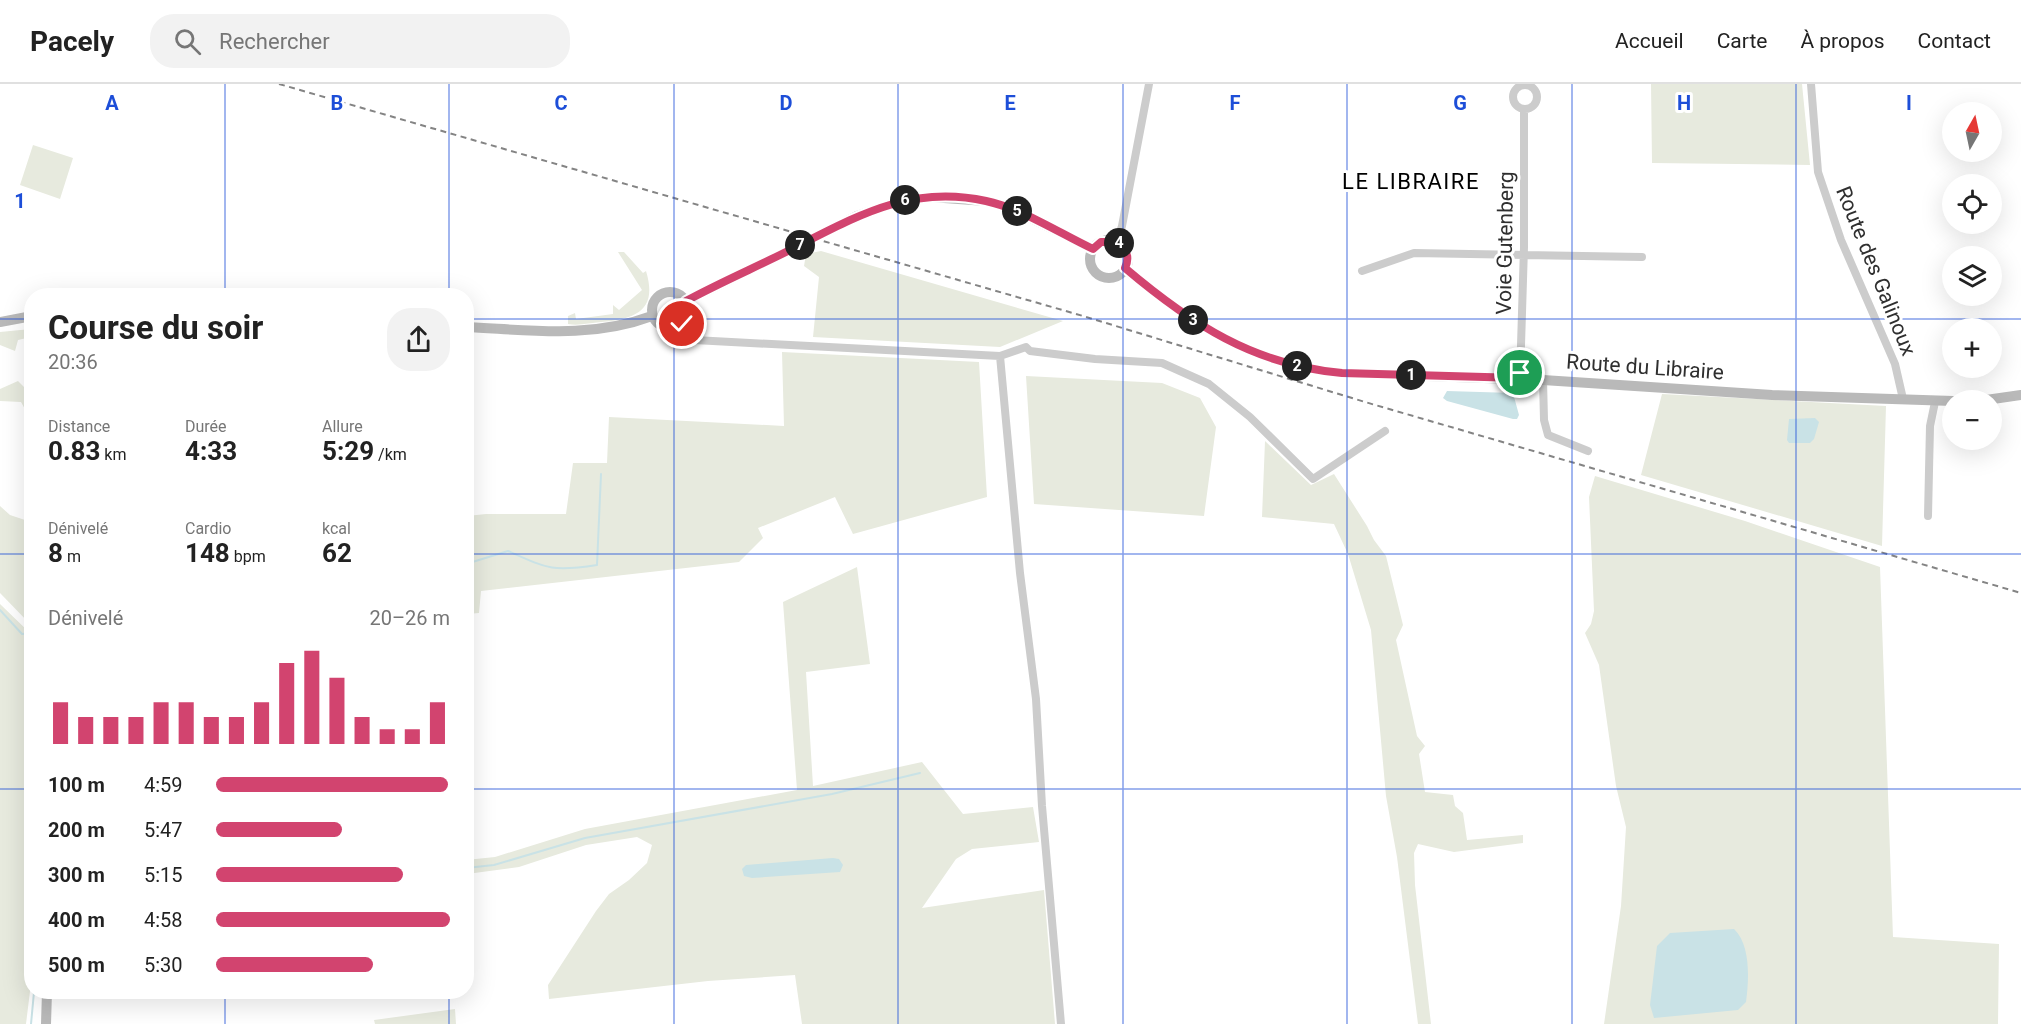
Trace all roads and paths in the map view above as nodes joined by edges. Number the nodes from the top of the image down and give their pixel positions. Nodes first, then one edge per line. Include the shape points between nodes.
1 (1149, 84) edge
2 (1811, 84) edge
3 (1524, 109) dead end
4 (1117, 242) junction
5 (1093, 249) junction
6 (1524, 255) junction
7 (1641, 257) dead end
8 (1125, 268) junction
9 (1362, 271) dead end
10 (686, 301) junction
11 (652, 316) junction
12 (24, 318) edge
13 (24, 323) edge
14 (0, 324) edge
15 (474, 327) edge
16 (677, 328) junction
17 (1000, 356) junction
18 (1520, 378) junction
19 (1544, 380) junction
20 (2021, 394) edge
21 (2002, 397) edge
22 (1903, 399) junction
23 (1935, 402) junction
24 (1942, 402) edge
25 (1385, 431) dead end
26 (1588, 451) dead end
27 (1928, 516) dead end
28 (47, 999) edge
29 (46, 1024) edge
30 (1061, 1024) edge

1 - 4 street
2 - 22 street, Route des Galinoux via 1818,172 1841,240 1895,364
3 - 6 street, Voie Gutenberg
4 - 5 main road via 1101,242
4 - 8 main road via 1128,257
5 - 8 main road via 1092,267 1101,276 1117,276
5 - 10 main road, bridge via 1011,208 986,201 930,197 900,201 857,216
6 - 7 street
6 - 9 street via 1414,253
6 - 18 street, Voie Gutenberg
8 - 18 main road, Route du Libraire via 1215,334 1277,361 1342,373
10 - 11 main road via 677,293 666,292 652,304
10 - 16 main road via 688,314
11 - 15 main road via 589,331
11 - 16 main road via 659,326
12 - 14 main road
13 - 14 main road
16 - 17 street via 694,340
17 - 25 street via 1026,348 1095,359 1162,363 1209,384 1250,417 1313,479
17 - 30 street via 1036,699
18 - 19 main road, Route du Libraire
19 - 22 main road, Route du Libraire
19 - 26 street via 1548,435
20 - 21 main road
22 - 23 main road, Route du Libraire
23 - 24 main road, Route du Libraire
23 - 27 street via 1930,426
28 - 29 main road

